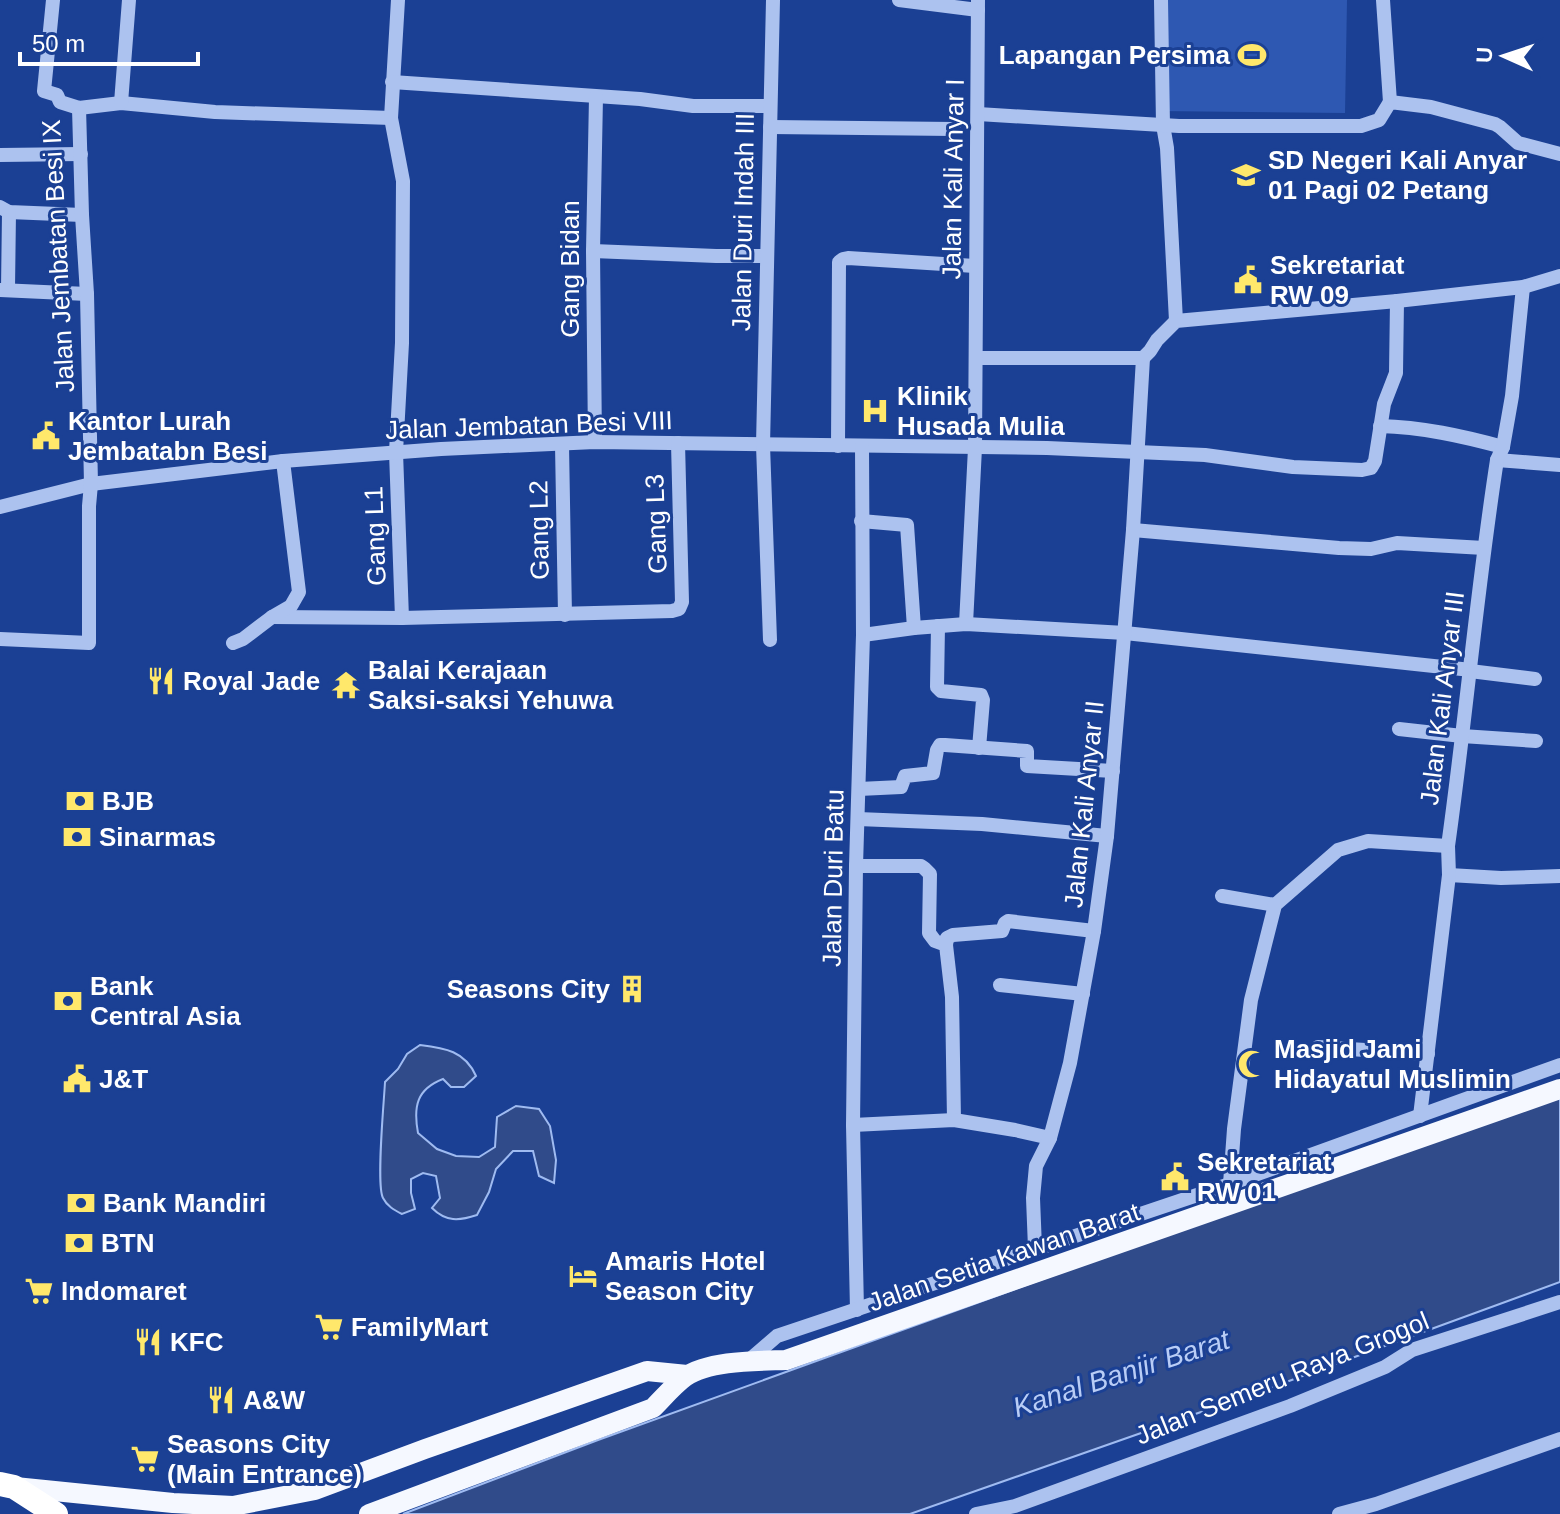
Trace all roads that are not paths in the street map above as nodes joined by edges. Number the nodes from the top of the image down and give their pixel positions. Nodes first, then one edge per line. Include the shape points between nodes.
1 (53, 0) edge
2 (129, 0) edge
3 (398, 0) edge
4 (773, 0) edge
5 (899, 0) edge
6 (1161, 0) edge
7 (1383, 0) edge
8 (978, 5) edge
9 (392, 82) junction
10 (596, 97) junction
11 (1390, 102) junction
12 (121, 103) junction
13 (770, 106) junction
14 (79, 108) junction
15 (391, 118) junction
16 (970, 125) junction
17 (1163, 125) junction
18 (770, 127) junction
19 (81, 154) junction
20 (1560, 154) edge
21 (0, 155) edge
22 (4, 210) edge
23 (82, 215) junction
24 (593, 251) junction
25 (766, 256) junction
26 (975, 266) junction
27 (1560, 276) edge
28 (1523, 287) junction
29 (4, 290) edge
30 (87, 294) junction
31 (1397, 301) junction
32 (1176, 321) junction
33 (977, 358) junction
34 (1143, 358) junction
35 (1380, 426) junction
36 (595, 442) junction
37 (678, 443) junction
38 (562, 445) junction
39 (763, 445) junction
40 (838, 446) junction
41 (862, 446) junction
42 (975, 448) junction
43 (396, 452) junction
44 (1138, 452) junction
45 (1500, 453) junction
46 (283, 461) junction
47 (1560, 465) edge
48 (91, 484) junction
49 (0, 507) edge
50 (861, 521) junction
51 (1133, 530) junction
52 (1484, 548) junction
53 (565, 615) junction
54 (272, 617) junction
55 (402, 618) junction
56 (966, 624) junction
57 (938, 626) junction
58 (914, 628) junction
59 (1125, 633) junction
60 (863, 635) junction
61 (0, 639) edge
62 (770, 640) dead end
63 (233, 643) dead end
64 (1470, 671) junction
65 (1535, 679) dead end
66 (1399, 729) dead end
67 (1462, 736) junction
68 (1536, 741) dead end
69 (979, 748) junction
70 (1113, 771) junction
71 (859, 789) junction
72 (858, 819) junction
73 (1107, 836) junction
74 (1448, 846) junction
75 (856, 866) junction
76 (1449, 875) junction
77 (1560, 876) edge
78 (1222, 896) dead end
79 (1275, 905) junction
80 (1094, 931) junction
81 (946, 945) junction
82 (1000, 985) dead end
83 (1083, 994) junction
84 (1318, 1047) dead end
85 (1428, 1054) junction
86 (1560, 1065) edge
87 (1560, 1089) edge
88 (1420, 1116) junction
89 (954, 1120) junction
90 (853, 1125) junction
91 (1050, 1138) junction
92 (1230, 1184) junction
93 (1035, 1248) junction
94 (1560, 1302) edge
95 (857, 1310) junction
96 (748, 1361) junction
97 (687, 1375) junction
98 (1560, 1439) edge
99 (7, 1485) edge
100 (1378, 1509) edge
101 (56, 1514) edge
102 (369, 1514) edge
103 (976, 1514) edge
104 (1339, 1514) edge

1 - 14 street, Jalan Jembatan Besi IX via 44,91
2 - 12 street
3 - 9 street, Gang L1
4 - 13 street, Jalan Duri Indah III
5 - 8 street
6 - 17 street
7 - 11 street
8 - 16 street, Jalan Kali Anyar I
9 - 10 street
9 - 15 street, Gang L1
10 - 13 street
10 - 24 street, Gang Bidan
11 - 17 street via 1379,120 1361,126
11 - 20 street via 1495,124 1518,143
12 - 14 street
12 - 15 street
13 - 18 street, Jalan Duri Indah III
14 - 19 street, Jalan Jembatan Besi IX
15 - 43 street, Gang L1 via 403,181
16 - 17 street
16 - 18 street
16 - 26 street, Jalan Kali Anyar I
17 - 32 street
18 - 25 street, Jalan Duri Indah III
19 - 21 street
19 - 23 street, Jalan Jembatan Besi IX
22 - 23 street
22 - 29 street
23 - 30 street, Jalan Jembatan Besi IX
24 - 25 street
24 - 36 street, Gang Bidan
25 - 39 street, Jalan Duri Indah III
26 - 33 street, Jalan Kali Anyar I
26 - 40 street via 848,258 839,262
27 - 28 street
28 - 31 street
28 - 45 street, Jalan Kali Anyar III via 1512,396
29 - 30 street
30 - 48 street, Jalan Jembatan Besi IX
31 - 32 street
31 - 35 street, Jalan Jembatan Besi VIII via 1396,373
32 - 34 street
33 - 34 street
33 - 42 street
34 - 44 street, Jalan Kali Anyar II
35 - 44 street, Jalan Jembatan Besi VIII via 1375,461 1362,470
35 - 45 street via 1474,439
36 - 37 street, Jalan Jembatan Besi VIII
36 - 38 street, Jalan Jembatan Besi VIII
37 - 39 street, Jalan Jembatan Besi VIII
37 - 53 street, Gang L3 via 679,609
38 - 43 street, Jalan Jembatan Besi VIII
38 - 53 street, Gang L2
39 - 40 street, Jalan Jembatan Besi VIII
39 - 62 street, Jalan Duri Indah III
40 - 41 street, Jalan Jembatan Besi VIII
41 - 42 street, Jalan Jembatan Besi VIII
41 - 50 street, Jalan Duri Batu
42 - 44 street, Jalan Jembatan Besi VIII
42 - 56 street
43 - 46 street, Jalan Jembatan Besi VIII
43 - 55 street, Gang L1
44 - 51 street, Jalan Kali Anyar II
45 - 47 street
45 - 52 street, Jalan Kali Anyar III
46 - 48 street, Jalan Jembatan Besi VIII
46 - 54 street via 299,592 291,606
48 - 49 street, Jalan Jembatan Besi VIII
48 - 61 street, Jalan Jembatan Besi IX via 89,643
50 - 58 street via 907,525
50 - 60 street, Jalan Duri Batu
51 - 52 street via 1339,548 1397,543
51 - 59 street, Jalan Kali Anyar II
52 - 64 street, Jalan Kali Anyar III
53 - 55 street
54 - 55 street
54 - 63 street
56 - 57 street
56 - 59 street
57 - 58 street
57 - 69 street via 937,687 981,695
58 - 60 street
59 - 64 street
59 - 70 street, Jalan Kali Anyar II
60 - 71 street, Jalan Duri Batu
64 - 65 street
64 - 67 street, Jalan Kali Anyar III
66 - 67 street
67 - 68 street
67 - 74 street, Jalan Kali Anyar III
69 - 70 street via 1027,751 1027,766
69 - 71 street via 940,745 933,773 905,776 901,787
70 - 73 street, Jalan Kali Anyar II
71 - 72 street, Jalan Duri Batu
72 - 73 street
72 - 75 street, Jalan Duri Batu
73 - 80 street, Jalan Kali Anyar II
74 - 76 street, Jalan Kali Anyar III
74 - 79 street via 1368,841 1338,850
75 - 81 street via 927,870 929,933
75 - 90 street, Jalan Duri Batu
76 - 77 street
76 - 85 street, Jalan Kali Anyar III
78 - 79 street
79 - 92 street via 1251,1000
80 - 81 street via 1008,921 1002,931 953,935
80 - 83 street, Jalan Kali Anyar II
81 - 89 street
82 - 83 street
83 - 91 street, Jalan Kali Anyar II
84 - 85 street
85 - 88 street, Jalan Kali Anyar III
86 - 88 street
87 - 96 main road, Jalan Setia Kawan Barat via 786,1360
88 - 92 street
89 - 90 street
89 - 91 street
90 - 95 street, Jalan Duri Batu
91 - 93 street, Jalan Kali Anyar II via 1036,1166
92 - 93 street
93 - 95 street
94 - 103 street, Jalan Semeru Raya Grogol via 1412,1350 1385,1367 1290,1406 1015,1506
95 - 96 street via 777,1336
96 - 97 main road, Jalan Setia Kawan Barat
97 - 99 main road, Jalan Setia Kawan Barat via 647,1371 315,1490 233,1506
97 - 102 main road, Jalan Setia Kawan Barat via 653,1408
98 - 100 street
99 - 101 highway
100 - 104 street

